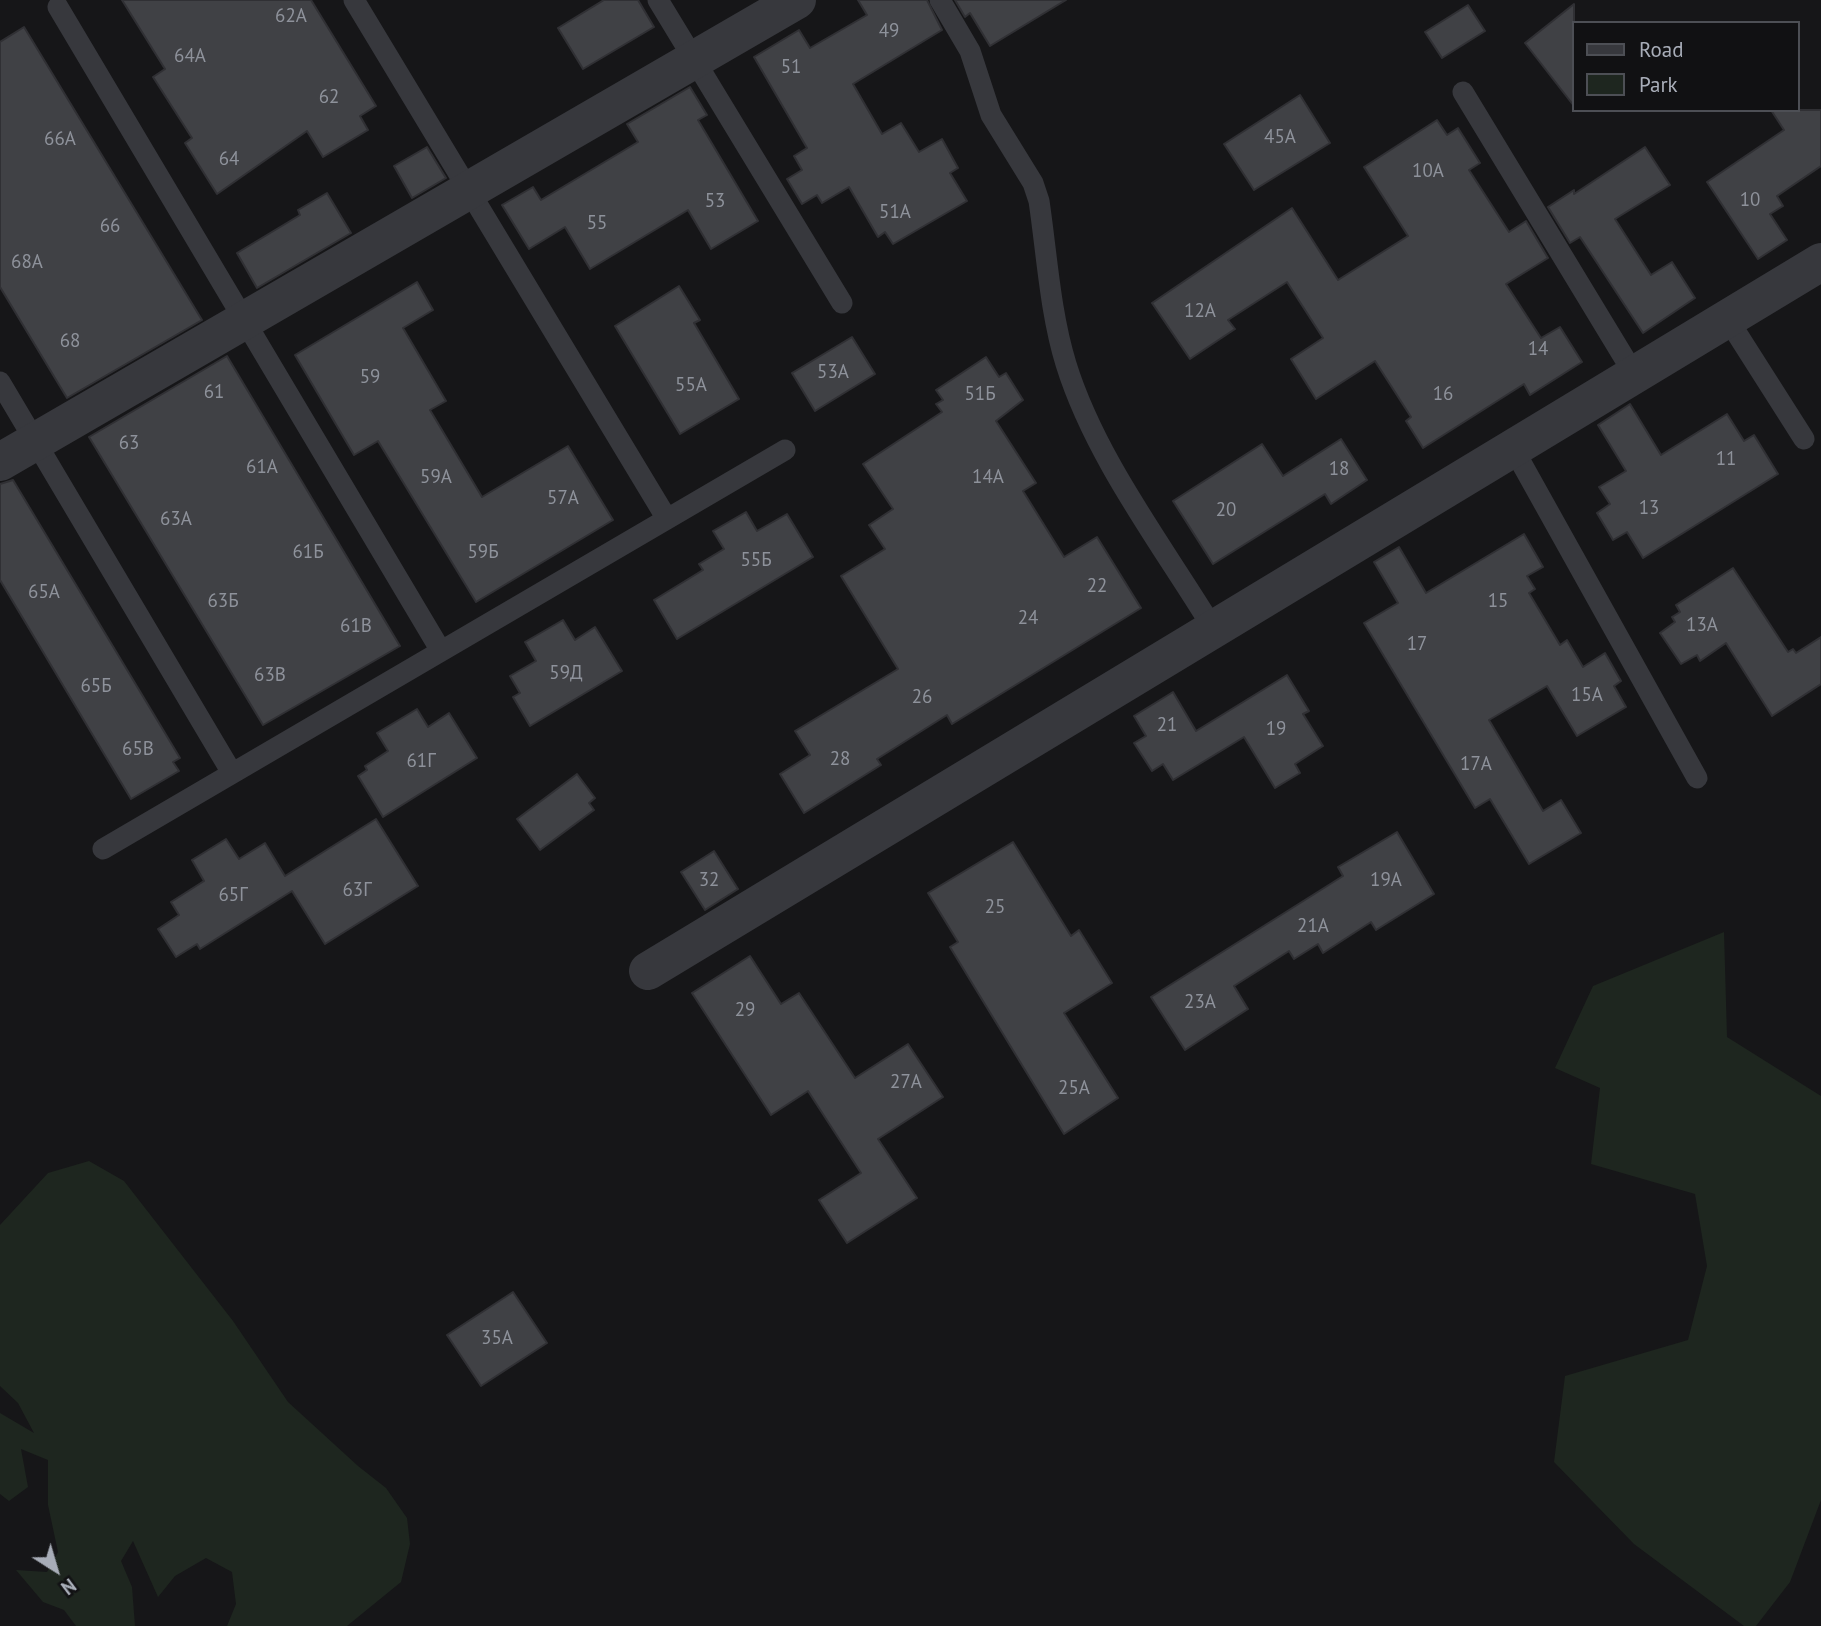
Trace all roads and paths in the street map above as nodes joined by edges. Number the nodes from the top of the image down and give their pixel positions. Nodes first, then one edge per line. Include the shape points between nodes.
1 (354, 0) edge
2 (658, 0) edge
3 (797, 0) edge
4 (940, 0) edge
5 (58, 7) dead end
6 (694, 59) junction
7 (1463, 92) dead end
8 (469, 190) junction
9 (1821, 262) edge
10 (842, 303) dead end
11 (1727, 318) junction
12 (246, 321) junction
13 (1634, 374) junction
14 (0, 382) edge
15 (1804, 439) dead end
16 (36, 442) junction
17 (1513, 448) junction
18 (785, 450) dead end
19 (0, 463) edge
20 (667, 519) junction
21 (1214, 630) junction
22 (441, 651) junction
23 (232, 773) junction
24 (1697, 778) dead end
25 (103, 849) dead end
26 (648, 971) dead end

1 - 8 lane
2 - 6 lane
3 - 6 street
4 - 21 lane via 970,51 991,115 1033,183 1057,328 1081,404 1105,454
5 - 12 lane
6 - 8 street
6 - 10 lane
7 - 13 lane
8 - 12 street
8 - 20 lane
9 - 11 street
11 - 13 street
11 - 15 lane
12 - 16 street
12 - 22 lane
13 - 17 street
14 - 16 lane
16 - 19 street
16 - 23 lane
17 - 21 street
17 - 24 lane
18 - 20 lane
20 - 22 lane
21 - 26 street
22 - 23 lane
23 - 25 lane

